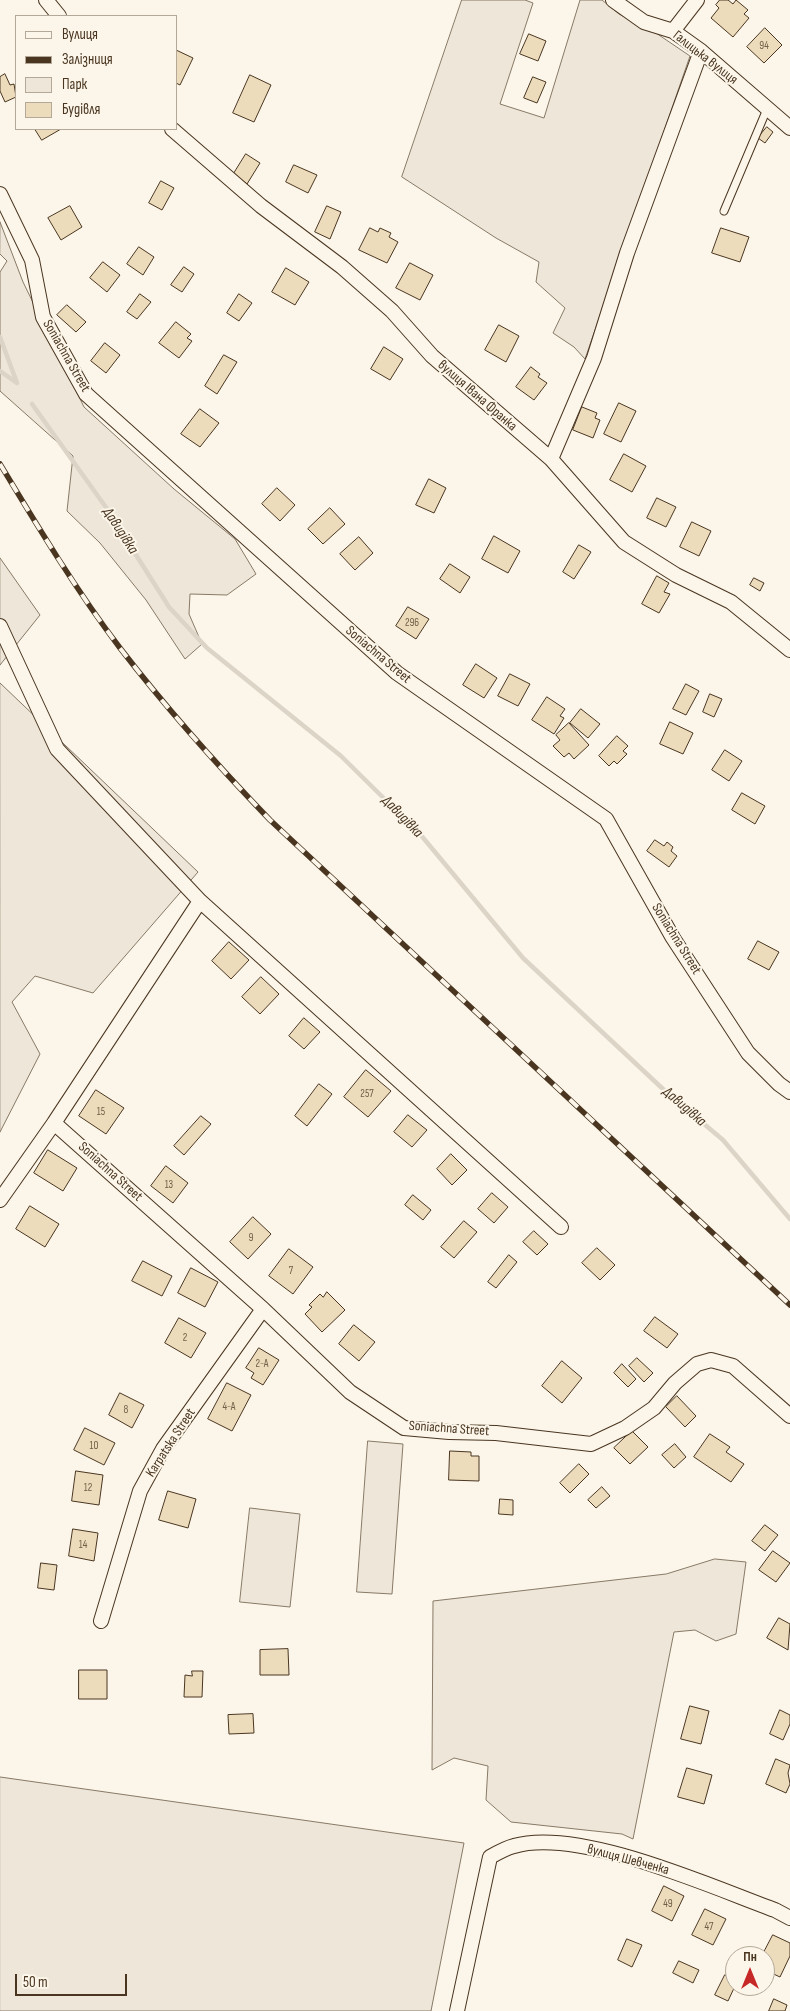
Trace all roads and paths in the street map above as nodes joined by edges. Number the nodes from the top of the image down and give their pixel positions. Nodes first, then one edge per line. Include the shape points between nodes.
1 (46, 0) edge
2 (613, 0) edge
3 (697, 0) edge
4 (58, 15) edge
5 (673, 31) junction
6 (701, 51) junction
7 (767, 109) junction
8 (790, 128) edge
9 (173, 130) edge
10 (0, 194) edge
11 (724, 211) dead end
12 (551, 460) junction
13 (0, 626) edge
14 (790, 650) edge
15 (200, 901) junction
16 (790, 1092) edge
17 (54, 1123) junction
18 (0, 1200) edge
19 (561, 1227) dead end
20 (263, 1309) junction
21 (790, 1416) edge
22 (101, 1621) dead end
23 (790, 1918) edge
24 (457, 2011) edge

1 - 4 street
2 - 5 street, Галицька вулиця via 644,22
3 - 5 street
5 - 6 street, Галицька вулиця
6 - 7 street, Галицька вулиця
6 - 12 street via 628,252 594,358
7 - 8 street, Галицька вулиця
7 - 11 lane
9 - 12 street, вулиця Івана Франка via 261,206 342,267 392,311 432,356
10 - 16 street, Soniachna Street via 32,260 43,317 86,394 397,673 606,819 673,938 748,1052
12 - 14 street, вулиця Івана Франка via 624,542 676,575 731,602
13 - 15 street via 57,749
15 - 17 street
15 - 19 street
17 - 18 street
17 - 20 street, Soniachna Street
20 - 21 street, Soniachna Street via 350,1392 404,1428 496,1433 591,1444 625,1428 654,1408 674,1382 697,1364 710,1360 733,1366
20 - 22 street, Karpatska Street via 164,1449 140,1491
23 - 24 street, вулиця Шевченка via 645,1862 569,1844 514,1846 490,1857

